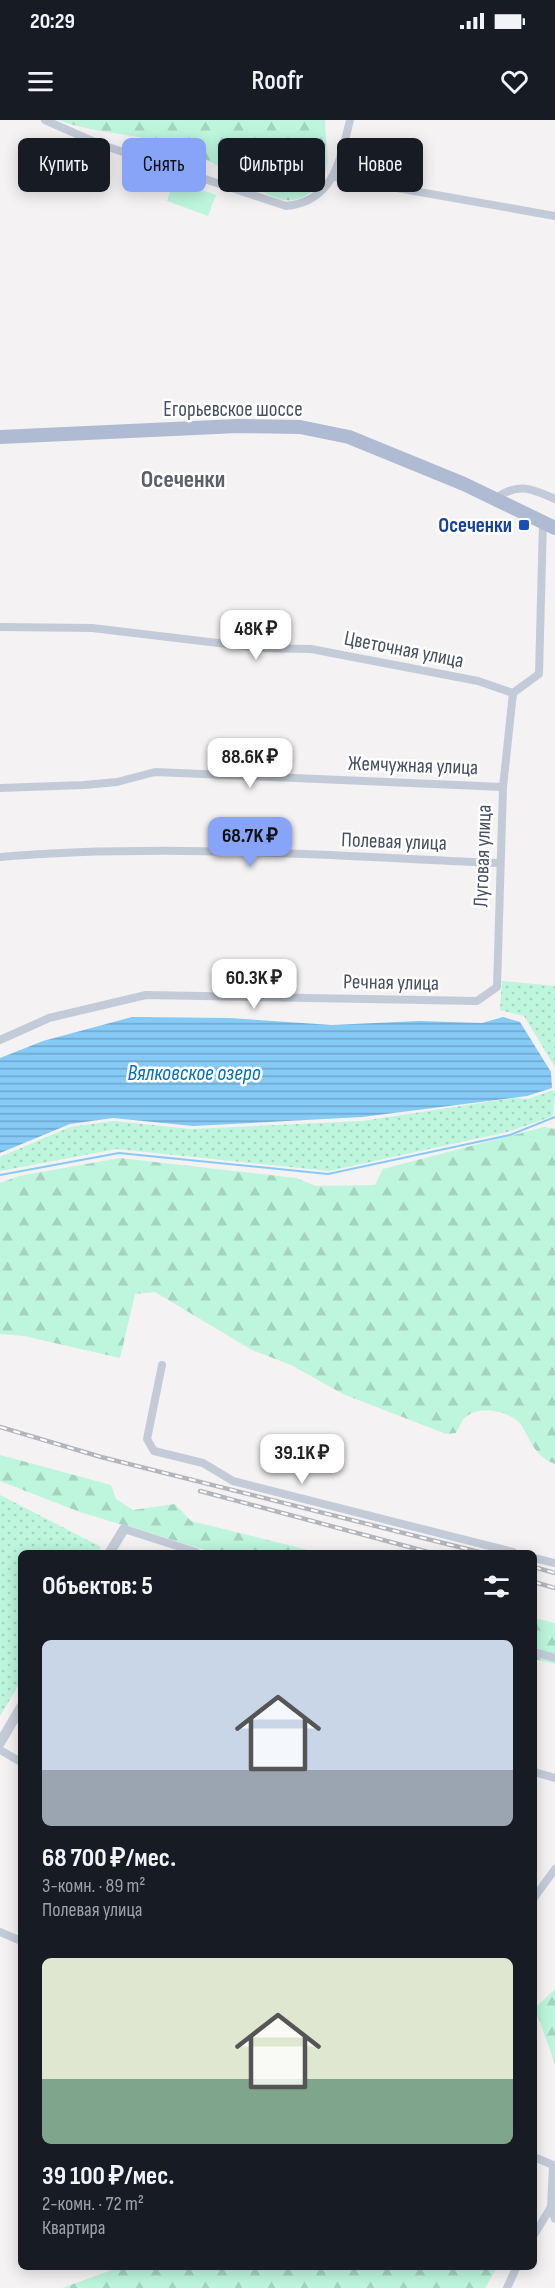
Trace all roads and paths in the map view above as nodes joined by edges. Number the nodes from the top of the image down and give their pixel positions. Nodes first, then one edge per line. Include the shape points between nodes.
1 (45, 120) edge
2 (350, 120) edge
3 (335, 177) junction
4 (555, 216) edge
5 (0, 437) edge
6 (495, 499) junction
7 (555, 500) edge
8 (549, 525) edge
9 (0, 627) edge
10 (513, 693) junction
11 (502, 787) junction
12 (0, 788) edge
13 (0, 857) edge
14 (499, 863) junction
15 (497, 987) joint
16 (0, 1040) edge
17 (162, 1365) dead end
18 (124, 1529) joint
19 (111, 1550) edge
20 (190, 1550) edge
21 (505, 1550) edge
22 (537, 1559) edge
23 (555, 1563) edge
24 (537, 1653) edge
25 (555, 1658) edge
26 (18, 1712) edge
27 (0, 1743) edge
28 (0, 1750) edge
29 (18, 1760) edge
30 (537, 1773) edge
31 (555, 1778) edge
32 (555, 1869) edge
33 (537, 1894) edge
34 (0, 1932) edge
35 (18, 1940) edge
36 (537, 2158) edge
37 (554, 2164) edge
38 (551, 2207) junction
39 (555, 2219) edge
40 (537, 2230) edge
41 (515, 2270) edge
42 (507, 2288) edge

1 - 3 street via 99,144 276,205 302,205
2 - 3 street
3 - 4 street
5 - 6 main road, Егорьевское шоссе via 238,426 300,427 350,437
6 - 7 street via 508,489 519,487
6 - 8 main road, Егорьевское шоссе
8 - 10 street via 539,674
9 - 10 street, Цветочная улица via 92,628 260,648 311,650 478,681
10 - 11 street, Луговая улица
11 - 12 street, Жемчужная улица via 155,772 117,782
11 - 14 street, Луговая улица
13 - 14 street, Полевая улица via 135,851
14 - 15 street, Луговая улица
15 - 16 street, Речная улица via 477,1001 146,995 49,1018
17 - 21 street via 147,1439 154,1451 203,1463 233,1481
18 - 19 street
18 - 20 street
22 - 23 street
24 - 25 street
26 - 27 street
28 - 29 street
30 - 31 street
32 - 33 street
34 - 35 street
36 - 37 street
37 - 38 street
38 - 39 street
38 - 40 street
41 - 42 street

